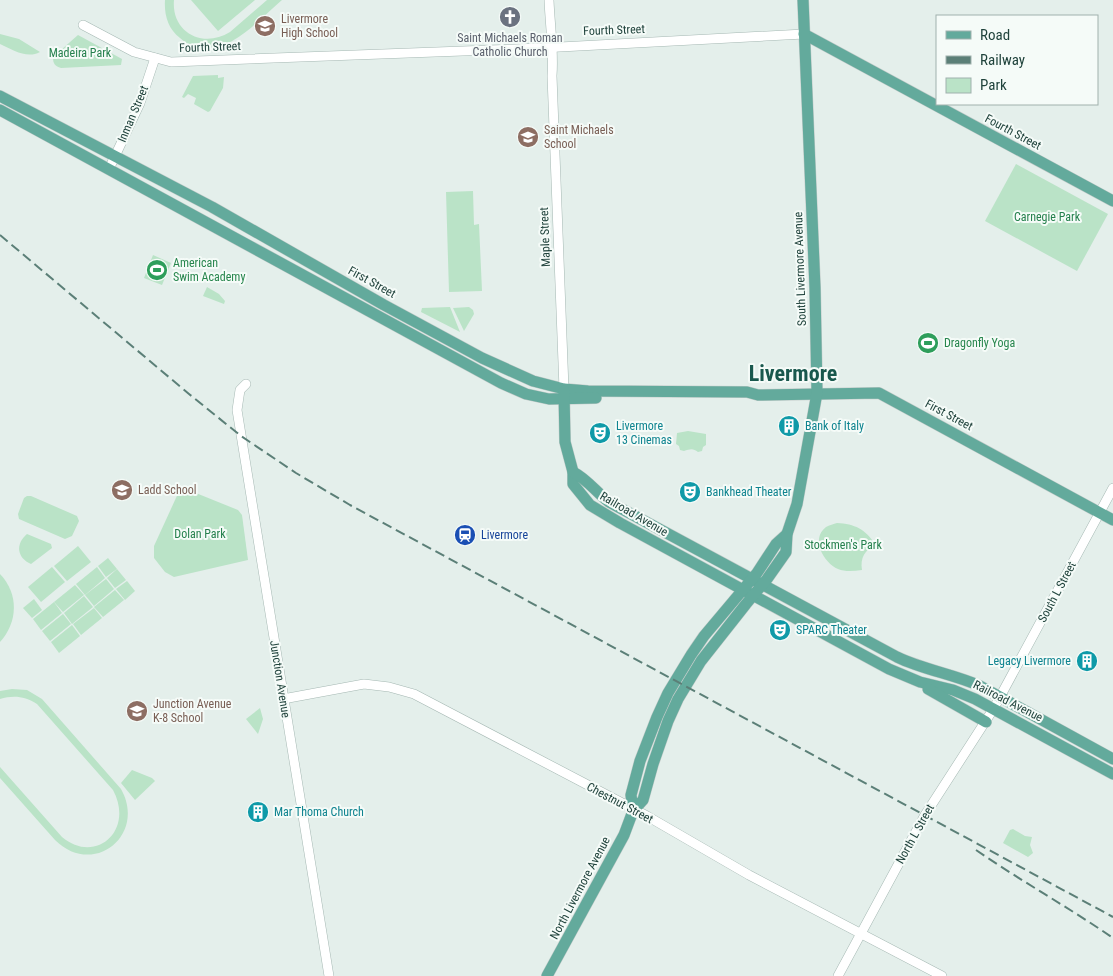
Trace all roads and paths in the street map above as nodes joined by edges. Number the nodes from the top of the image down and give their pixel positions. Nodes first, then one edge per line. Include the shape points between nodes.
1 (549, 0) edge
2 (802, 1) edge
3 (83, 25) dead end
4 (804, 34) junction
5 (552, 47) junction
6 (155, 58) junction
7 (0, 96) edge
8 (0, 110) edge
9 (116, 156) junction
10 (109, 169) junction
11 (1113, 201) edge
12 (246, 384) dead end
13 (564, 394) junction
14 (817, 394) junction
15 (573, 472) junction
16 (1113, 488) edge
17 (1100, 513) junction
18 (1113, 520) edge
19 (787, 534) junction
20 (752, 579) junction
21 (762, 585) junction
22 (742, 589) junction
23 (753, 595) junction
24 (909, 678) junction
25 (1001, 696) junction
26 (283, 699) junction
27 (994, 708) junction
28 (986, 722) junction
29 (1113, 759) edge
30 (1113, 774) edge
31 (633, 810) junction
32 (861, 933) junction
33 (329, 976) edge
34 (547, 976) edge
35 (838, 976) edge
36 (942, 976) edge

1 - 5 street, Maple Street
2 - 4 main road, South Livermore Avenue
3 - 6 street, Fourth Street via 134,52
4 - 5 street, Fourth Street
4 - 11 main road, Fourth Street
4 - 14 main road, South Livermore Avenue
5 - 6 street, Fourth Street via 180,62
5 - 13 street, Maple Street
6 - 9 street, Inman Street via 140,103
7 - 9 main road, First Street
8 - 10 main road, First Street
9 - 10 street, Inman Street
9 - 13 main road, First Street via 482,358
10 - 13 main road, First Street via 501,383 526,394 549,399
12 - 26 street, Junction Avenue via 240,390 237,410
13 - 14 main road, First Street via 747,399 758,395
13 - 15 main road, Maple Street via 566,442
14 - 17 main road, First Street via 879,393
14 - 19 main road, South Livermore Avenue via 797,504
15 - 20 main road, Railroad Avenue via 583,477 609,502
15 - 22 main road, Railroad Avenue via 573,484 590,505
16 - 17 street, South L Street
17 - 18 main road, First Street
17 - 25 street, South L Street
19 - 20 main road, South Livermore Avenue via 776,544
19 - 21 main road, South Livermore Avenue via 786,552
20 - 21 main road, Railroad Avenue
20 - 22 main road, South Livermore Avenue
21 - 23 main road, South Livermore Avenue
21 - 25 main road, Railroad Avenue via 908,663 968,681
22 - 23 main road, Railroad Avenue
22 - 31 main road, North Livermore Avenue via 691,655 657,716 630,795
23 - 24 main road, Railroad Avenue
23 - 31 main road, North Livermore Avenue via 701,661 678,699 652,764 643,800
24 - 27 main road, Railroad Avenue via 963,694
24 - 28 main road
25 - 27 street, North L Street
25 - 29 main road, Railroad Avenue
26 - 31 street, Chestnut Street via 364,684 414,694
26 - 33 street, Junction Avenue
27 - 28 street, North L Street
27 - 30 main road, Railroad Avenue
28 - 32 street, North L Street via 925,815
31 - 32 street, Chestnut Street
31 - 34 main road, North Livermore Avenue via 624,835
32 - 35 street, North L Street
32 - 36 street, Chestnut Street

